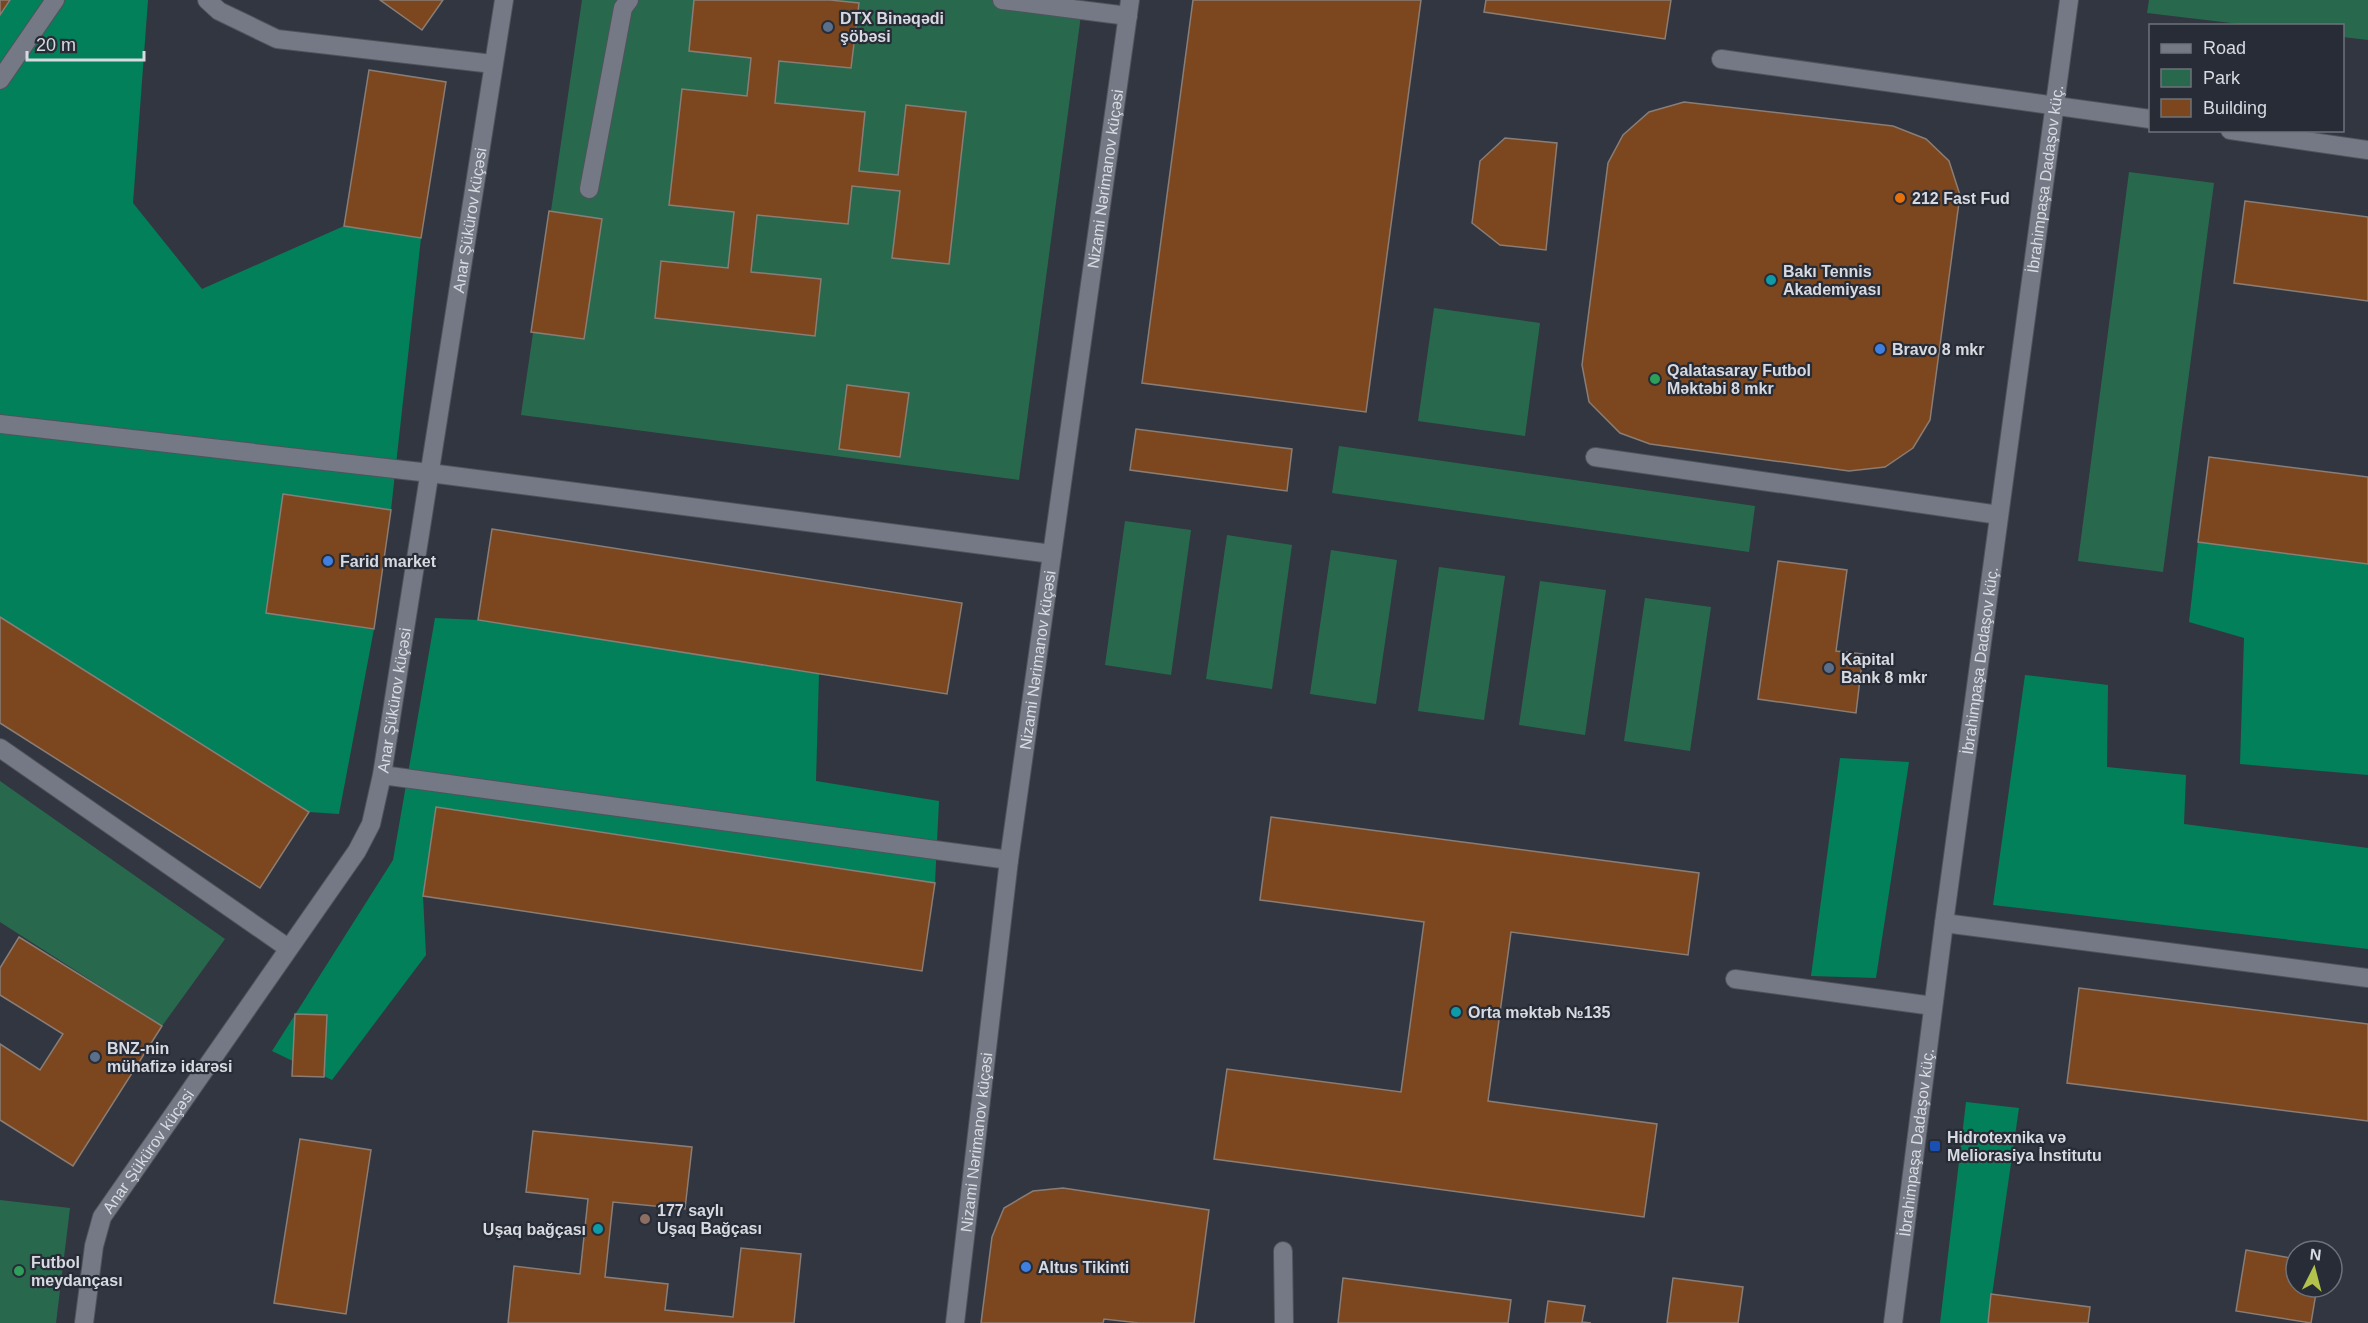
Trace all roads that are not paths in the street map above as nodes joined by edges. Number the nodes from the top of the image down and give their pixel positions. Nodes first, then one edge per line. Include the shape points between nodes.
1 (55, 0) edge
2 (207, 0) edge
3 (504, 0) edge
4 (629, 0) edge
5 (1002, 0) edge
6 (2069, 0) edge
7 (1129, 8) edge
8 (1721, 59) dead end
9 (493, 64) junction
10 (0, 80) edge
11 (2055, 106) junction
12 (2149, 119) edge
13 (2244, 132) edge
14 (2368, 150) edge
15 (589, 189) dead end
16 (0, 424) edge
17 (1594, 457) dead end
18 (430, 473) junction
19 (1999, 515) junction
20 (1052, 554) junction
21 (0, 748) edge
22 (382, 775) junction
23 (1009, 860) junction
24 (1944, 923) junction
25 (288, 948) junction
26 (2368, 978) edge
27 (1734, 979) dead end
28 (1933, 1006) junction
29 (1283, 1251) dead end
30 (84, 1323) edge
31 (955, 1323) edge
32 (1284, 1323) edge
33 (1893, 1323) edge

1 - 10 street
2 - 9 street via 219,11 277,39
3 - 9 street, Anar Şükürov küçəsi
4 - 15 street via 623,8
5 - 7 street
6 - 11 street, İbrahimpaşa Dadaşov küç.
7 - 20 street, Nizami Nərimanov küçəsi
8 - 11 street
9 - 18 street, Anar Şükürov küçəsi
11 - 12 street
11 - 19 street, İbrahimpaşa Dadaşov küç.
13 - 14 street
16 - 18 street
17 - 19 street
18 - 20 street
18 - 22 street, Anar Şükürov küçəsi
19 - 24 street, İbrahimpaşa Dadaşov küç.
20 - 23 street, Nizami Nərimanov küçəsi
21 - 25 street
22 - 23 street
22 - 25 street, Anar Şükürov küçəsi via 371,824 357,851
23 - 31 street, Nizami Nərimanov küçəsi
24 - 26 street
24 - 28 street, İbrahimpaşa Dadaşov küç.
25 - 30 street, Anar Şükürov küçəsi via 102,1217 94,1246
27 - 28 street
28 - 33 street, İbrahimpaşa Dadaşov küç.
29 - 32 street

